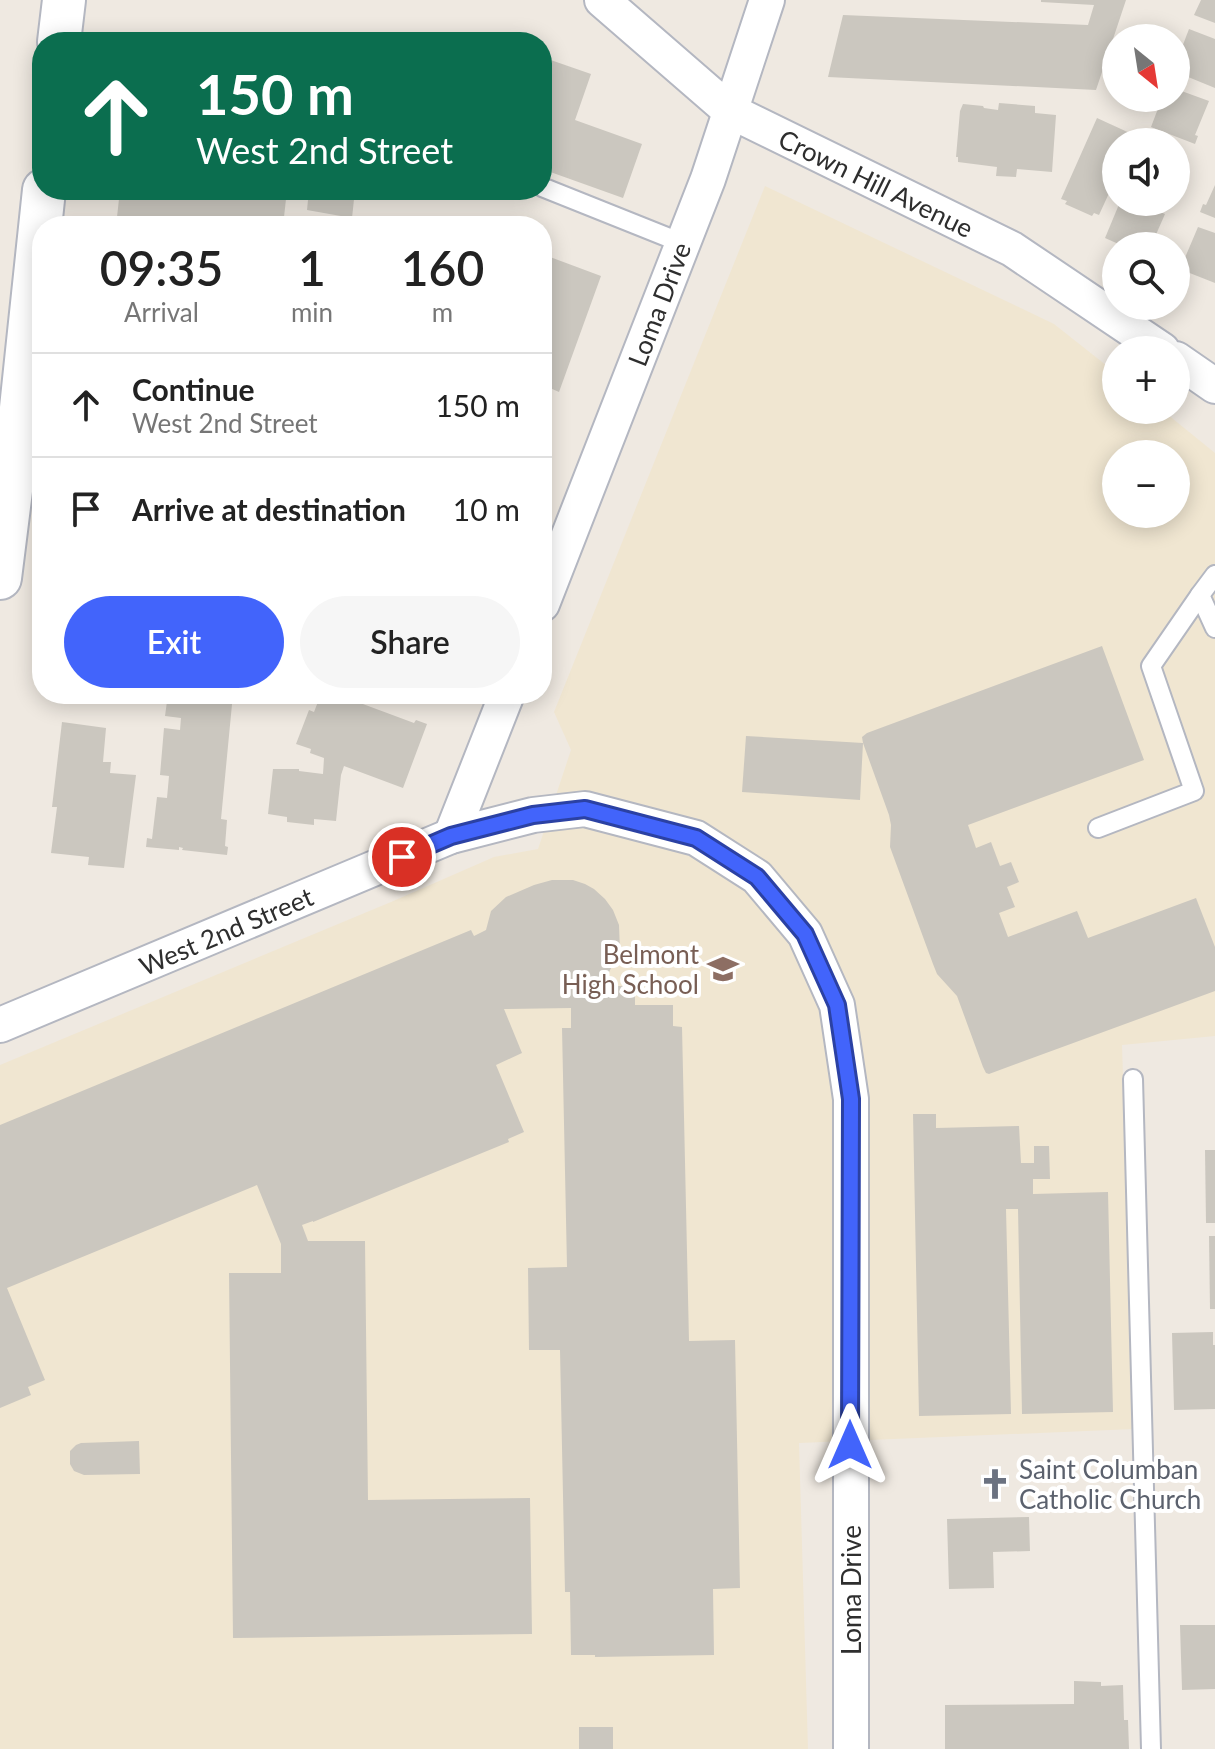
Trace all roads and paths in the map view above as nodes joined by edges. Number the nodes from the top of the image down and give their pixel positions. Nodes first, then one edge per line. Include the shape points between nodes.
1 (64, 0) edge
2 (602, 0) edge
3 (767, 0) edge
4 (60, 32) edge
5 (730, 111) junction
6 (552, 191) edge
7 (682, 243) junction
8 (32, 274) edge
9 (1141, 336) edge
10 (1190, 369) edge
11 (1215, 386) edge
12 (10, 427) edge
13 (1215, 575) edge
14 (0, 578) edge
15 (552, 578) edge
16 (1200, 595) junction
17 (1215, 628) edge
18 (503, 704) edge
19 (1098, 828) dead end
20 (451, 836) junction
21 (0, 1025) edge
22 (1133, 1079) dead end
23 (851, 1749) edge
24 (1151, 1749) edge

1 - 4 street
2 - 5 street, Crown Hill Avenue
3 - 5 street, Loma Drive
5 - 7 street, Loma Drive
5 - 9 street, Crown Hill Avenue via 1012,249
6 - 7 lane
7 - 15 street, Loma Drive
8 - 12 street
10 - 11 street
12 - 14 street
13 - 16 lane
16 - 17 lane
16 - 19 lane via 1151,666 1194,791
18 - 20 street
20 - 21 street, West 2nd Street
20 - 23 street, Loma Drive via 533,815 585,809 696,838 757,877 796,923 837,1005 851,1099
22 - 24 lane

